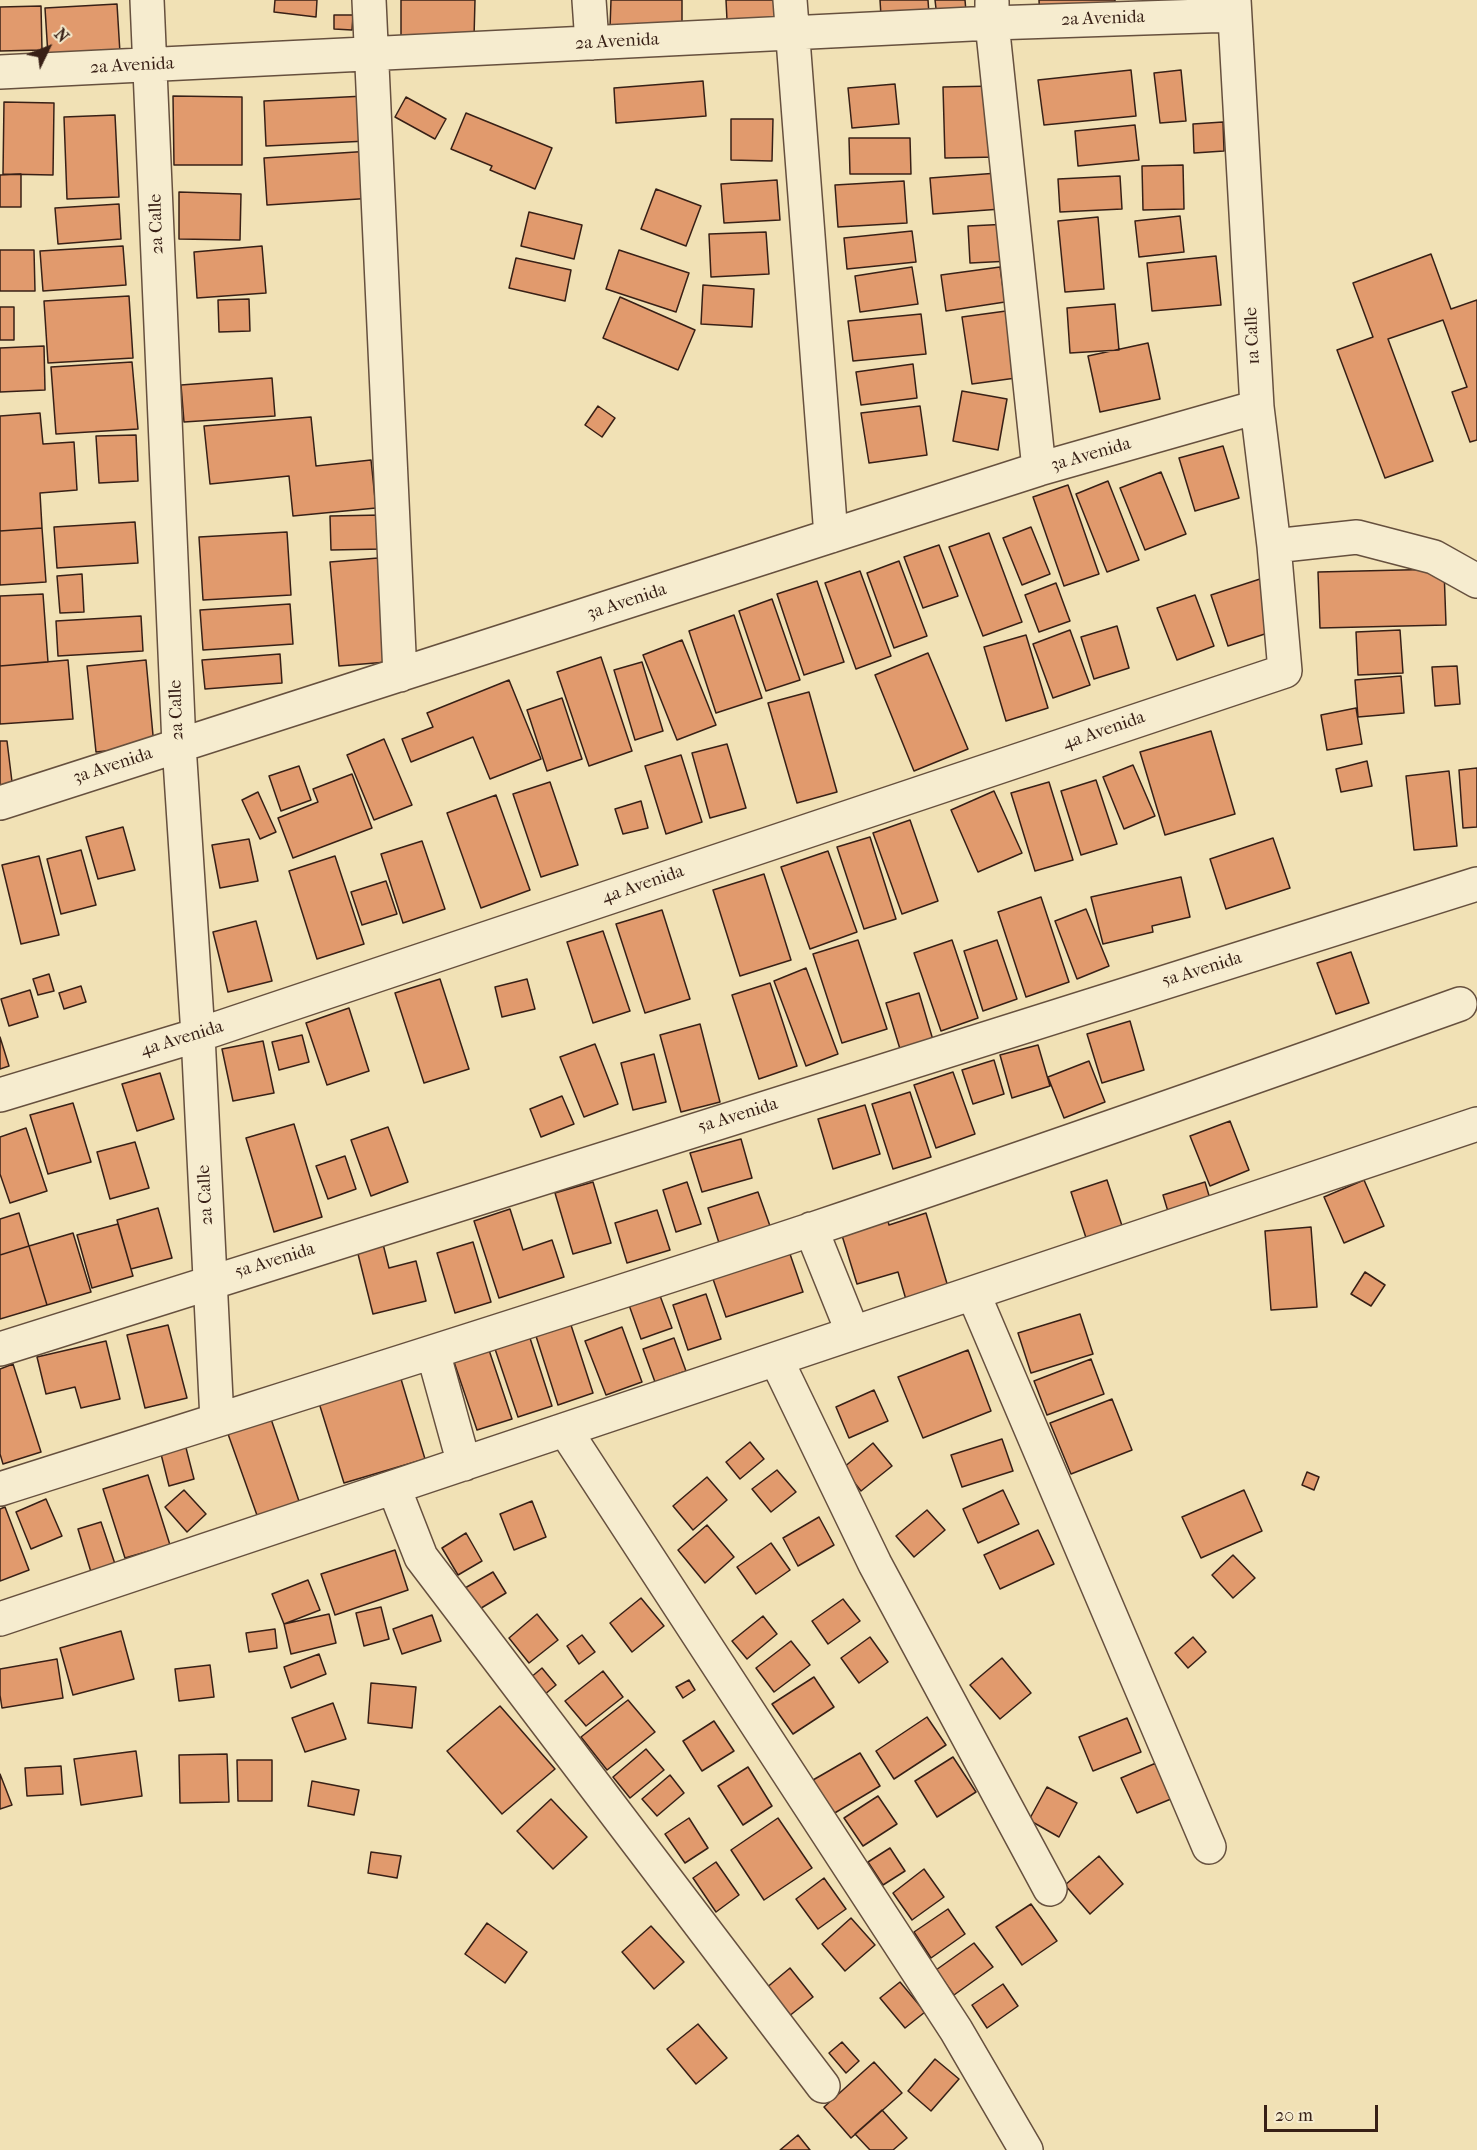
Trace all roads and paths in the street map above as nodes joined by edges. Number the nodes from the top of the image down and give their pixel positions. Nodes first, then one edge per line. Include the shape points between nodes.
1 (147, 0) edge
2 (369, 0) edge
3 (589, 0) edge
4 (790, 0) edge
5 (1234, 8) edge
6 (992, 11) edge
7 (792, 33) junction
8 (592, 43) junction
9 (372, 54) junction
10 (150, 65) junction
11 (0, 72) edge
12 (1257, 407) junction
13 (1039, 470) junction
14 (831, 536) junction
15 (1274, 546) junction
16 (1477, 581) edge
17 (1285, 671) joint
18 (400, 675) junction
19 (179, 745) junction
20 (0, 803) edge
21 (1477, 884) edge
22 (1460, 1005) dead end
23 (198, 1035) junction
24 (0, 1095) edge
25 (1477, 1124) edge
26 (811, 1229) junction
27 (210, 1281) junction
28 (973, 1293) junction
29 (853, 1333) junction
30 (0, 1349) edge
31 (434, 1352) junction
32 (776, 1359) junction
33 (217, 1419) junction
34 (565, 1430) junction
35 (464, 1464) junction
36 (394, 1488) junction
37 (0, 1489) edge
38 (0, 1619) edge
39 (1209, 1847) dead end
40 (1050, 1889) dead end
41 (823, 2086) dead end
42 (1026, 2150) edge

1 - 10 street, 2a Calle
2 - 9 street
3 - 8 street
4 - 7 street
5 - 6 street, 2a Avenida
5 - 12 street, 1a Calle
6 - 7 street, 2a Avenida
6 - 13 street
7 - 8 street, 2a Avenida
7 - 14 street
8 - 9 street, 2a Avenida
9 - 10 street, 2a Avenida
9 - 18 street
10 - 11 street, 2a Avenida
10 - 19 street, 2a Calle
12 - 13 street, 3a Avenida
12 - 15 street, 1a Calle
13 - 14 street, 3a Avenida
14 - 18 street, 3a Avenida
15 - 16 street via 1358,537 1434,557
15 - 17 street, 1a Calle
17 - 23 street, 4a Avenida
18 - 19 street, 3a Avenida
19 - 20 street, 3a Avenida
19 - 23 street, 2a Calle
21 - 27 street, 5a Avenida
22 - 26 street
23 - 24 street, 4a Avenida
23 - 27 street, 2a Calle
25 - 28 street
26 - 29 street
26 - 31 street
27 - 30 street, 5a Avenida
27 - 33 street, 2a Calle
28 - 29 street
28 - 39 street
29 - 32 street
31 - 33 street
31 - 35 street
32 - 34 street
32 - 40 street via 875,1564
33 - 37 street
34 - 35 street
34 - 42 street via 956,2030
35 - 36 street
36 - 38 street
36 - 41 street via 421,1557

